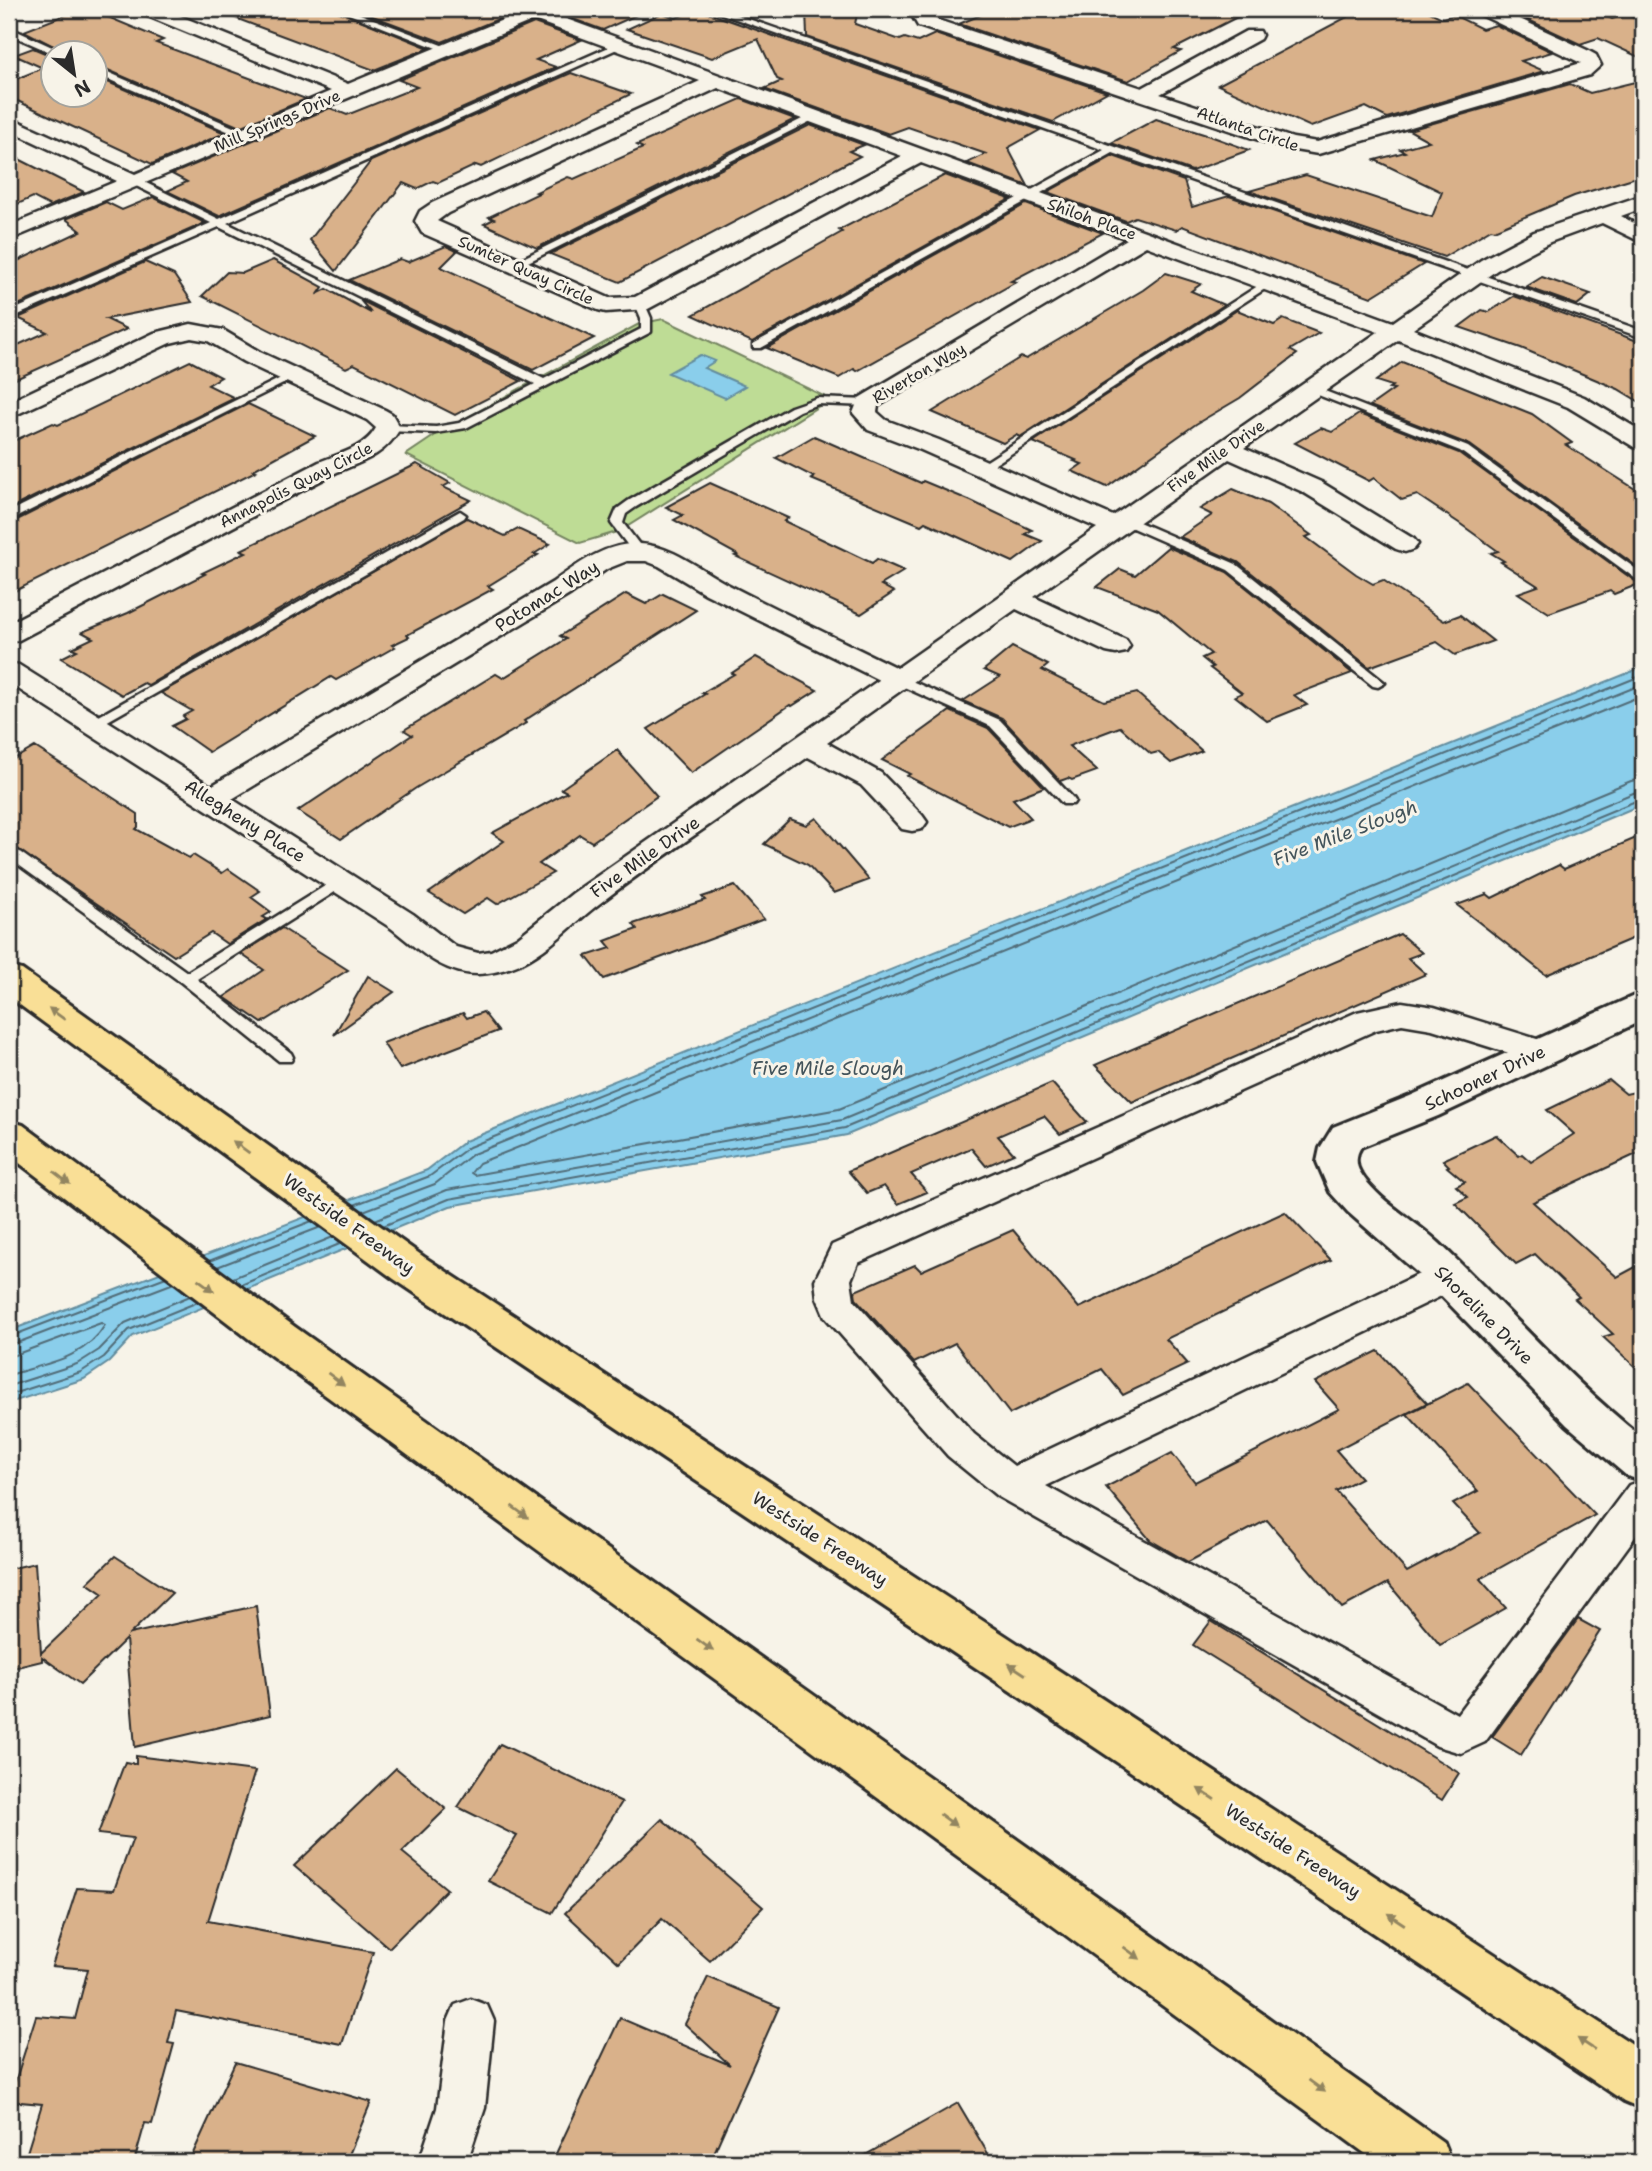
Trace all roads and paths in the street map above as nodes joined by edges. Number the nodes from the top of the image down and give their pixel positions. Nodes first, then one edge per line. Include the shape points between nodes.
1 (147, 9) edge
2 (340, 9) edge
3 (712, 9) edge
4 (924, 9) edge
5 (1484, 9) edge
6 (533, 10) edge
7 (13, 33) dead end
8 (1253, 35) dead end
9 (38, 44) edge
10 (621, 45) junction
11 (447, 49) junction
12 (108, 75) edge
13 (717, 81) junction
14 (348, 91) junction
15 (1146, 94) junction
16 (814, 116) junction
17 (9, 123) edge
18 (244, 135) junction
19 (1112, 149) junction
20 (920, 155) junction
21 (134, 181) junction
22 (1027, 195) junction
23 (1643, 201) edge
24 (1602, 214) junction
25 (216, 223) junction
26 (11, 230) edge
27 (1643, 237) edge
28 (1144, 238) junction
29 (516, 264) junction
30 (1473, 276) junction
31 (1267, 283) junction
32 (640, 304) junction
33 (9, 316) edge
34 (1395, 330) junction
35 (1643, 335) edge
36 (757, 346) dead end
37 (291, 376) junction
38 (545, 384) junction
39 (1312, 388) junction
40 (867, 403) junction
41 (9, 411) edge
42 (388, 428) junction
43 (1643, 442) edge
44 (1226, 449) junction
45 (982, 468) junction
46 (460, 515) dead end
47 (9, 517) edge
48 (1120, 524) junction
49 (1405, 544) dead end
50 (639, 552) junction
51 (1643, 580) edge
52 (1014, 598) junction
53 (9, 634) edge
54 (1116, 646) dead end
55 (9, 671) edge
56 (898, 679) junction
57 (1378, 682) dead end
58 (92, 724) junction
59 (806, 744) junction
60 (211, 799) junction
61 (1068, 801) dead end
62 (912, 822) dead end
63 (9, 851) edge
64 (341, 882) junction
65 (482, 963) joint
66 (9, 979) edge
67 (187, 979) junction
68 (1643, 1005) edge
69 (1541, 1052) junction
70 (285, 1057) dead end
71 (9, 1135) edge
72 (1337, 1158) joint
73 (1447, 1277) junction
74 (1643, 1463) edge
75 (1011, 1485) junction
76 (1643, 1496) edge
77 (471, 2021) dead end
78 (1643, 2082) edge
79 (443, 2162) edge
80 (1423, 2162) edge

1 - 14 street
2 - 11 lane
3 - 19 lane
4 - 15 street, Atlanta Circle via 920,15 925,22
5 - 15 street, Atlanta Circle via 1580,54 1591,65 1318,148 1290,144
6 - 10 street, Shiloh Place
6 - 11 street, Mill Springs Drive
7 - 9 lane
8 - 15 street
10 - 13 street, Shiloh Place
10 - 25 lane
11 - 14 street, Mill Springs Drive
12 - 18 lane
13 - 16 street, Shiloh Place
13 - 29 street, Sumter Quay Circle via 428,216 429,228
14 - 18 street, Mill Springs Drive
16 - 20 street, Shiloh Place
16 - 29 lane
17 - 21 street
18 - 21 street, Mill Springs Drive
19 - 22 lane
19 - 30 lane
20 - 22 street, Shiloh Place
20 - 32 street, Sumter Quay Circle
21 - 25 lane
21 - 26 street, Mill Springs Drive
22 - 28 street, Shiloh Place
22 - 36 lane
23 - 24 street, Five Mile Drive
24 - 27 street
24 - 30 street, Five Mile Drive via 1542,237
25 - 33 lane
25 - 38 lane
28 - 31 street, Shiloh Place
28 - 40 street, Riverton Way
29 - 32 street, Sumter Quay Circle via 606,305
30 - 34 street, Five Mile Drive
30 - 35 lane
31 - 34 street, Shiloh Place
31 - 45 lane
32 - 38 lane via 647,330
34 - 39 street, Five Mile Drive
34 - 43 street, Shiloh Place via 1535,383
37 - 41 street, Annapolis Quay Circle via 215,335 191,331 162,338
37 - 42 street, Annapolis Quay Circle via 376,415
37 - 47 lane
38 - 42 lane via 462,426
39 - 44 street, Five Mile Drive
39 - 51 lane via 1464,449
40 - 45 street, Riverton Way via 865,413 877,425
40 - 50 lane via 817,401 795,409 632,504 621,512 617,523
42 - 53 street, Annapolis Quay Circle via 385,437 368,449
44 - 48 street, Five Mile Drive
44 - 49 street via 1312,487
45 - 48 street, Riverton Way
46 - 58 lane
48 - 52 street, Five Mile Drive
48 - 57 lane via 1232,568
50 - 56 street via 661,557
50 - 60 street, Potomac Way via 599,562
52 - 54 street
52 - 56 street, Five Mile Drive
55 - 58 street, Allegheny Place
56 - 59 street, Five Mile Drive
56 - 61 lane via 995,723
58 - 60 street, Allegheny Place
59 - 62 street via 871,779
59 - 65 street, Five Mile Drive via 508,957
60 - 64 street, Allegheny Place
63 - 67 lane
64 - 65 street, Allegheny Place via 444,953
64 - 67 lane
78 -> 66 highway, Westside Freeway via 409,1268
67 - 70 lane
68 - 69 street, Schooner Drive
69 - 72 street, Schooner Drive via 1347,1137
69 - 75 street via 1434,1018 1402,1013 1368,1020 845,1254 830,1288 838,1307 961,1445
71 -> 80 highway via 280,1339
72 - 73 street, Shoreline Drive via 1338,1170 1350,1189
73 - 74 street, Shoreline Drive via 1576,1407
73 - 75 street
75 - 76 street via 1441,1728 1461,1734 1470,1730
77 - 79 street via 461,2108

